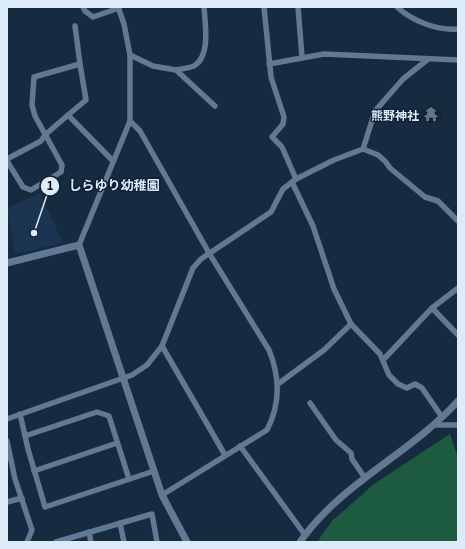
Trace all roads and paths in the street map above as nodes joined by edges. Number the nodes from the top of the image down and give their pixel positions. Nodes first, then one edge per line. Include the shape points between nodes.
1 (84, 7) edge
2 (126, 7) edge
3 (204, 7) edge
4 (264, 7) edge
5 (298, 7) edge
6 (397, 7) edge
7 (119, 9) edge
8 (75, 26) dead end
9 (458, 29) edge
10 (130, 55) junction
11 (302, 57) junction
12 (428, 60) junction
13 (458, 60) edge
14 (80, 64) junction
15 (269, 64) junction
16 (176, 70) junction
17 (215, 106) dead end
18 (68, 115) junction
19 (130, 121) junction
20 (45, 134) junction
21 (363, 149) junction
22 (7, 160) edge
23 (113, 161) junction
24 (294, 181) junction
25 (458, 221) edge
26 (80, 245) junction
27 (209, 253) junction
28 (7, 263) edge
29 (458, 288) edge
30 (432, 308) junction
31 (351, 324) junction
32 (458, 335) edge
33 (162, 346) junction
34 (384, 359) junction
35 (124, 378) junction
36 (278, 384) junction
37 (458, 401) edge
38 (310, 403) dead end
39 (20, 414) junction
40 (442, 417) junction
41 (7, 419) edge
42 (435, 425) junction
43 (458, 425) edge
44 (25, 436) junction
45 (7, 441) edge
46 (117, 443) junction
47 (240, 446) junction
48 (226, 455) junction
49 (34, 471) junction
50 (154, 471) junction
51 (365, 478) junction
52 (129, 479) junction
53 (162, 495) junction
54 (22, 498) junction
55 (7, 502) edge
56 (120, 523) junction
57 (89, 532) junction
58 (305, 535) junction
59 (27, 542) edge
60 (57, 542) edge
61 (91, 542) edge
62 (124, 542) edge
63 (157, 542) edge
64 (187, 542) edge
65 (300, 542) edge

1 - 7 street via 93,17
2 - 7 street
3 - 16 street via 205,45 202,58 194,66
4 - 15 street
5 - 11 street
6 - 9 street via 415,19 433,26
7 - 10 street
8 - 14 street
10 - 16 street via 152,66
10 - 19 street
11 - 12 street via 324,54
11 - 15 street
12 - 13 street
12 - 21 street via 403,80 375,111
14 - 18 street via 86,100
14 - 20 street via 34,77 32,105
15 - 24 street via 284,117 283,124 272,137 282,147
16 - 17 street
18 - 20 street
18 - 23 street
19 - 23 street
19 - 27 street via 140,131
20 - 22 street via 41,141
20 - 22 street via 62,165 61,172 31,190 23,187
21 - 24 street via 334,160
21 - 25 street via 386,161 390,168 425,197 438,201
23 - 26 street
24 - 27 street via 283,189 271,212
24 - 31 street via 313,226 334,290
26 - 28 street
26 - 35 street
27 - 33 street via 193,268
27 - 36 street via 269,350
29 - 30 street
30 - 32 street
30 - 34 street
31 - 34 street
31 - 36 street via 324,350
33 - 35 street via 147,365
33 - 48 street
34 - 40 street via 389,375 398,384 407,388 415,384 422,388
35 - 39 street
35 - 50 street
36 - 47 street via 274,416 267,430
37 - 40 street
38 - 51 street via 336,440 351,453 352,459
39 - 41 street
39 - 44 street
40 - 42 street
42 - 43 street
42 - 51 street
44 - 46 street via 97,412 109,416
44 - 49 street
45 - 54 street
46 - 49 street
46 - 52 street
47 - 48 street
47 - 58 street
48 - 53 street
49 - 52 street via 45,506
50 - 52 street
50 - 53 street
51 - 58 street via 328,508
53 - 64 street
54 - 55 street
54 - 59 street via 32,530
56 - 57 street
56 - 62 street
56 - 63 street via 152,514
57 - 60 street
57 - 61 street
58 - 65 street

